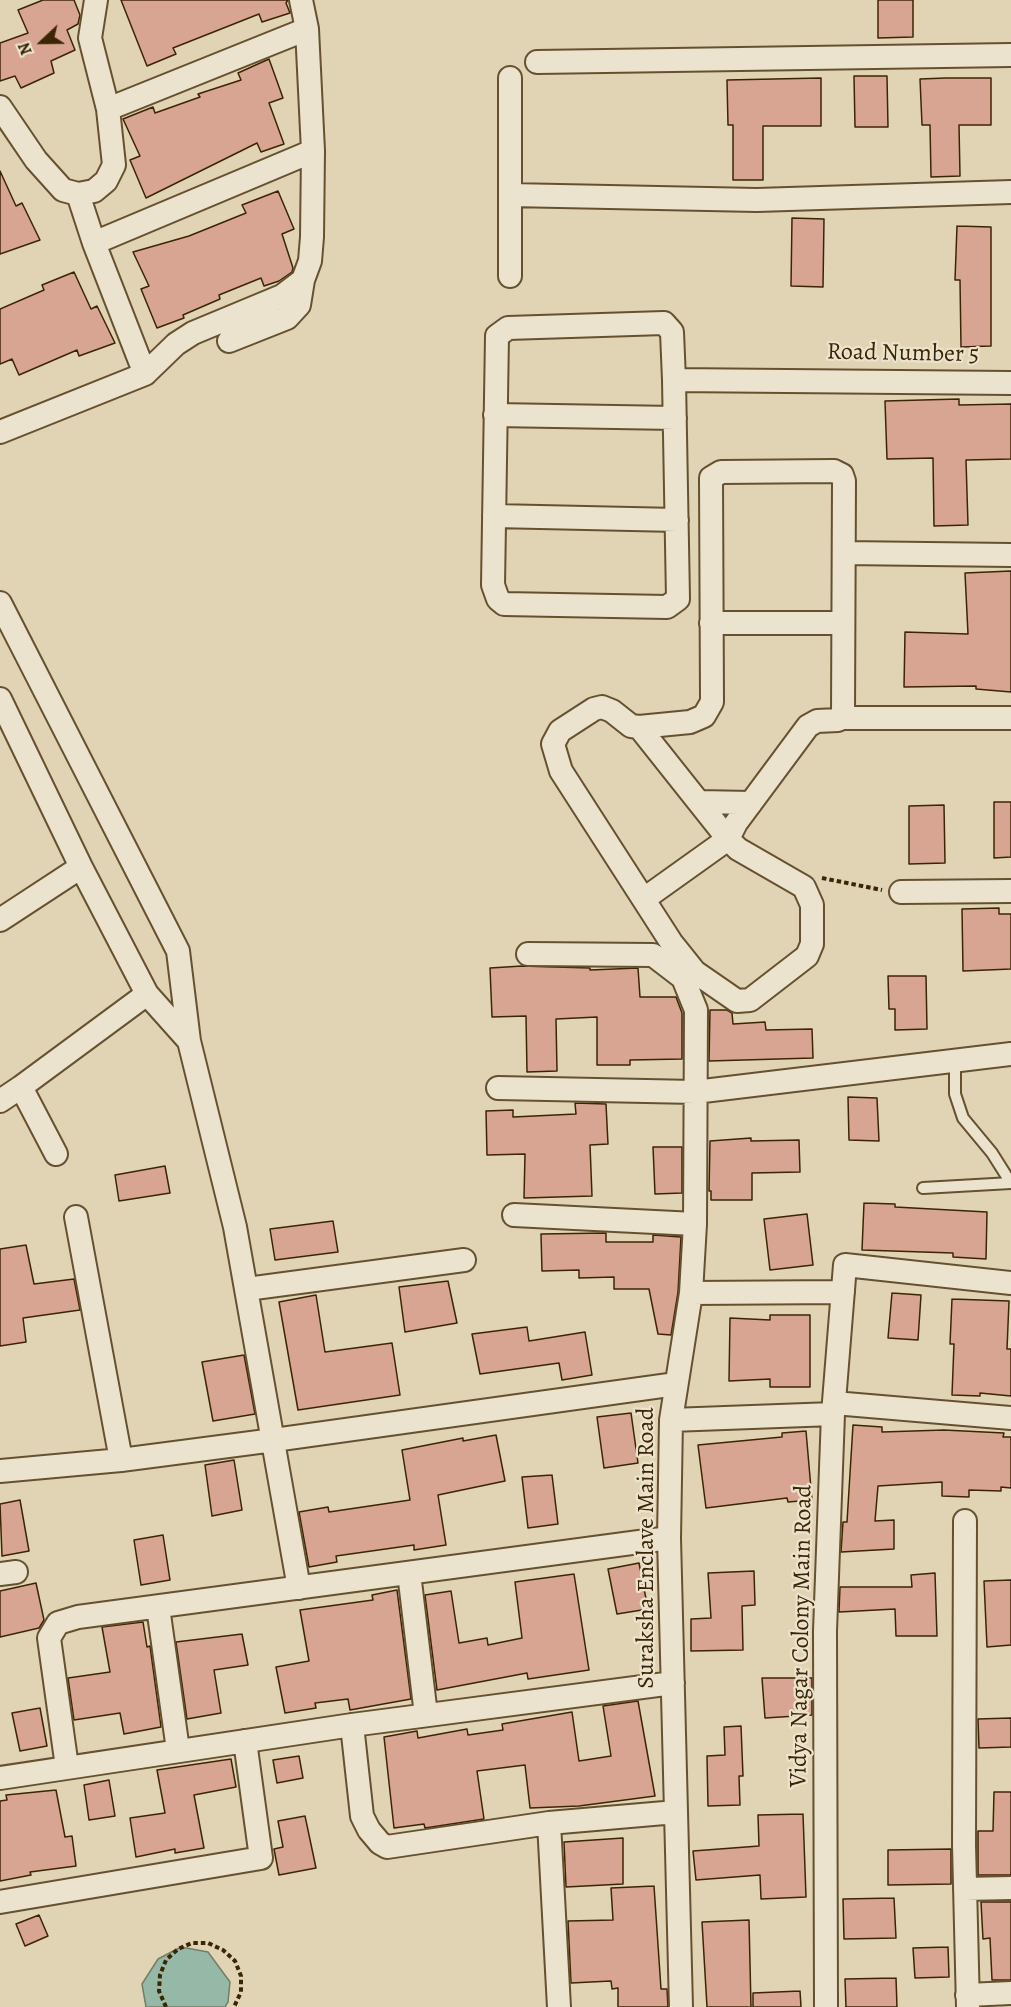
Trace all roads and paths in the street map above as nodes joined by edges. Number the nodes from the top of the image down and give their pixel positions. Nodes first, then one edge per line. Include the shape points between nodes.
1 (96, 0) edge
2 (301, 0) edge
3 (308, 29) junction
4 (1011, 55) edge
5 (537, 62) dead end
6 (510, 78) dead end
7 (0, 107) edge
8 (108, 109) junction
9 (313, 151) junction
10 (1011, 192) edge
11 (78, 194) junction
12 (510, 195) junction
13 (94, 243) junction
14 (510, 276) dead end
15 (303, 280) junction
16 (229, 341) dead end
17 (145, 374) junction
18 (674, 380) junction
19 (1011, 383) edge
20 (495, 415) junction
21 (675, 418) junction
22 (0, 432) edge
23 (494, 516) junction
24 (677, 520) junction
25 (844, 553) junction
26 (1011, 555) edge
27 (0, 603) edge
28 (711, 623) junction
29 (843, 623) junction
30 (0, 699) edge
31 (841, 718) junction
32 (1011, 718) edge
33 (639, 727) junction
34 (7, 734) edge
35 (699, 802) junction
36 (751, 803) junction
37 (728, 839) junction
38 (81, 867) junction
39 (795, 880) junction
40 (1011, 891) edge
41 (901, 892) joint
42 (644, 899) junction
43 (0, 920) edge
44 (671, 942) junction
45 (528, 954) dead end
46 (653, 955) junction
47 (147, 994) junction
48 (189, 1041) junction
49 (1011, 1054) edge
50 (955, 1059) junction
51 (21, 1088) junction
52 (498, 1088) dead end
53 (695, 1092) junction
54 (0, 1101) edge
55 (56, 1154) dead end
56 (1011, 1183) edge
57 (923, 1188) dead end
58 (514, 1215) dead end
59 (76, 1217) dead end
60 (695, 1224) junction
61 (464, 1260) dead end
62 (1011, 1283) edge
63 (247, 1289) junction
64 (843, 1292) junction
65 (691, 1293) junction
66 (676, 1384) junction
67 (833, 1409) junction
68 (1011, 1418) edge
69 (671, 1420) junction
70 (274, 1440) junction
71 (121, 1460) junction
72 (0, 1471) edge
73 (965, 1521) dead end
74 (669, 1538) junction
75 (408, 1573) junction
76 (299, 1588) junction
77 (158, 1607) junction
78 (672, 1683) junction
79 (426, 1715) junction
80 (352, 1725) junction
81 (244, 1741) junction
82 (178, 1750) junction
83 (67, 1767) junction
84 (0, 1778) edge
85 (676, 1812) junction
86 (549, 1823) junction
87 (1011, 1888) edge
88 (965, 1889) junction
89 (0, 1902) edge
90 (1011, 1993) edge
91 (968, 2001) edge
92 (166, 2007) edge
93 (234, 2007) edge
94 (559, 2007) edge
95 (681, 2007) edge
96 (826, 2007) edge

1 - 8 street via 90,38
2 - 3 street
3 - 8 street
3 - 9 street
4 - 5 street
6 - 12 street
7 - 11 street via 36,160 63,190
8 - 11 street via 114,165 106,181 94,191
9 - 13 street
9 - 15 street via 312,237
10 - 12 street via 757,200
11 - 13 street
12 - 14 street
13 - 17 street
15 - 16 street via 295,312
15 - 17 street via 282,296 193,333
17 - 22 street
18 - 19 street, Road Number 5
18 - 20 street via 672,332 664,323 508,328 495,342
18 - 21 street
20 - 21 street
20 - 23 street
21 - 24 street
23 - 24 street
23 - 24 street via 493,585 498,599 511,606 673,604 679,592
25 - 26 street
25 - 28 street via 844,481 838,472 716,474 710,485
25 - 29 street
27 - 48 street via 178,951
28 - 29 street
28 - 33 street via 709,709 690,722
29 - 31 street
30 - 34 street
31 - 32 street
31 - 36 street via 808,726
33 - 35 street
33 - 42 street via 624,723 607,708 594,709 560,731 553,750 561,771
34 - 38 street
35 - 36 street
35 - 37 street
36 - 37 street
37 - 39 street via 747,855
37 - 42 street
38 - 43 street
38 - 47 street
39 - 41 path via 838,879
39 - 44 street via 809,894 812,905 810,951 750,999 730,998 695,972
40 - 41 street
42 - 44 street
44 - 46 street
45 - 46 street
46 - 53 street, Suraksha Enclave Main Road via 683,978 696,1010
47 - 48 street
47 - 51 street
48 - 63 street
49 - 50 street
50 - 53 street
50 - 56 lane via 955,1094 963,1118
51 - 54 street
51 - 55 street
52 - 53 street
53 - 60 street, Suraksha Enclave Main Road
56 - 57 lane
58 - 60 street
59 - 71 street
60 - 65 street, Suraksha Enclave Main Road
61 - 63 street
62 - 64 street, Vidya Nagar Colony Main Road via 845,1266
63 - 70 street
64 - 65 street
64 - 67 street, Vidya Nagar Colony Main Road
65 - 66 street, Suraksha Enclave Main Road
66 - 69 street, Suraksha Enclave Main Road
66 - 70 street
67 - 68 street
67 - 69 street
67 - 96 street, Vidya Nagar Colony Main Road via 825,1631
69 - 74 street, Suraksha Enclave Main Road
70 - 71 street
70 - 76 street
71 - 72 street
73 - 88 street
74 - 75 street
74 - 78 street, Suraksha Enclave Main Road
75 - 76 street
75 - 79 street
76 - 77 street
77 - 82 street
77 - 83 street via 78,1617 58,1623 49,1638
78 - 79 street
78 - 85 street, Suraksha Enclave Main Road
79 - 80 street
80 - 81 street
80 - 86 street via 362,1816 380,1843 387,1846
81 - 82 street
81 - 89 street via 261,1858
82 - 83 street
83 - 84 street
85 - 86 street
85 - 95 street, Suraksha Enclave Main Road
86 - 94 street
87 - 88 street
88 - 91 street
90 - 91 street
92 - 93 path via 159,1991 166,1960 177,1949 192,1943 216,1946 235,1961 241,1984

